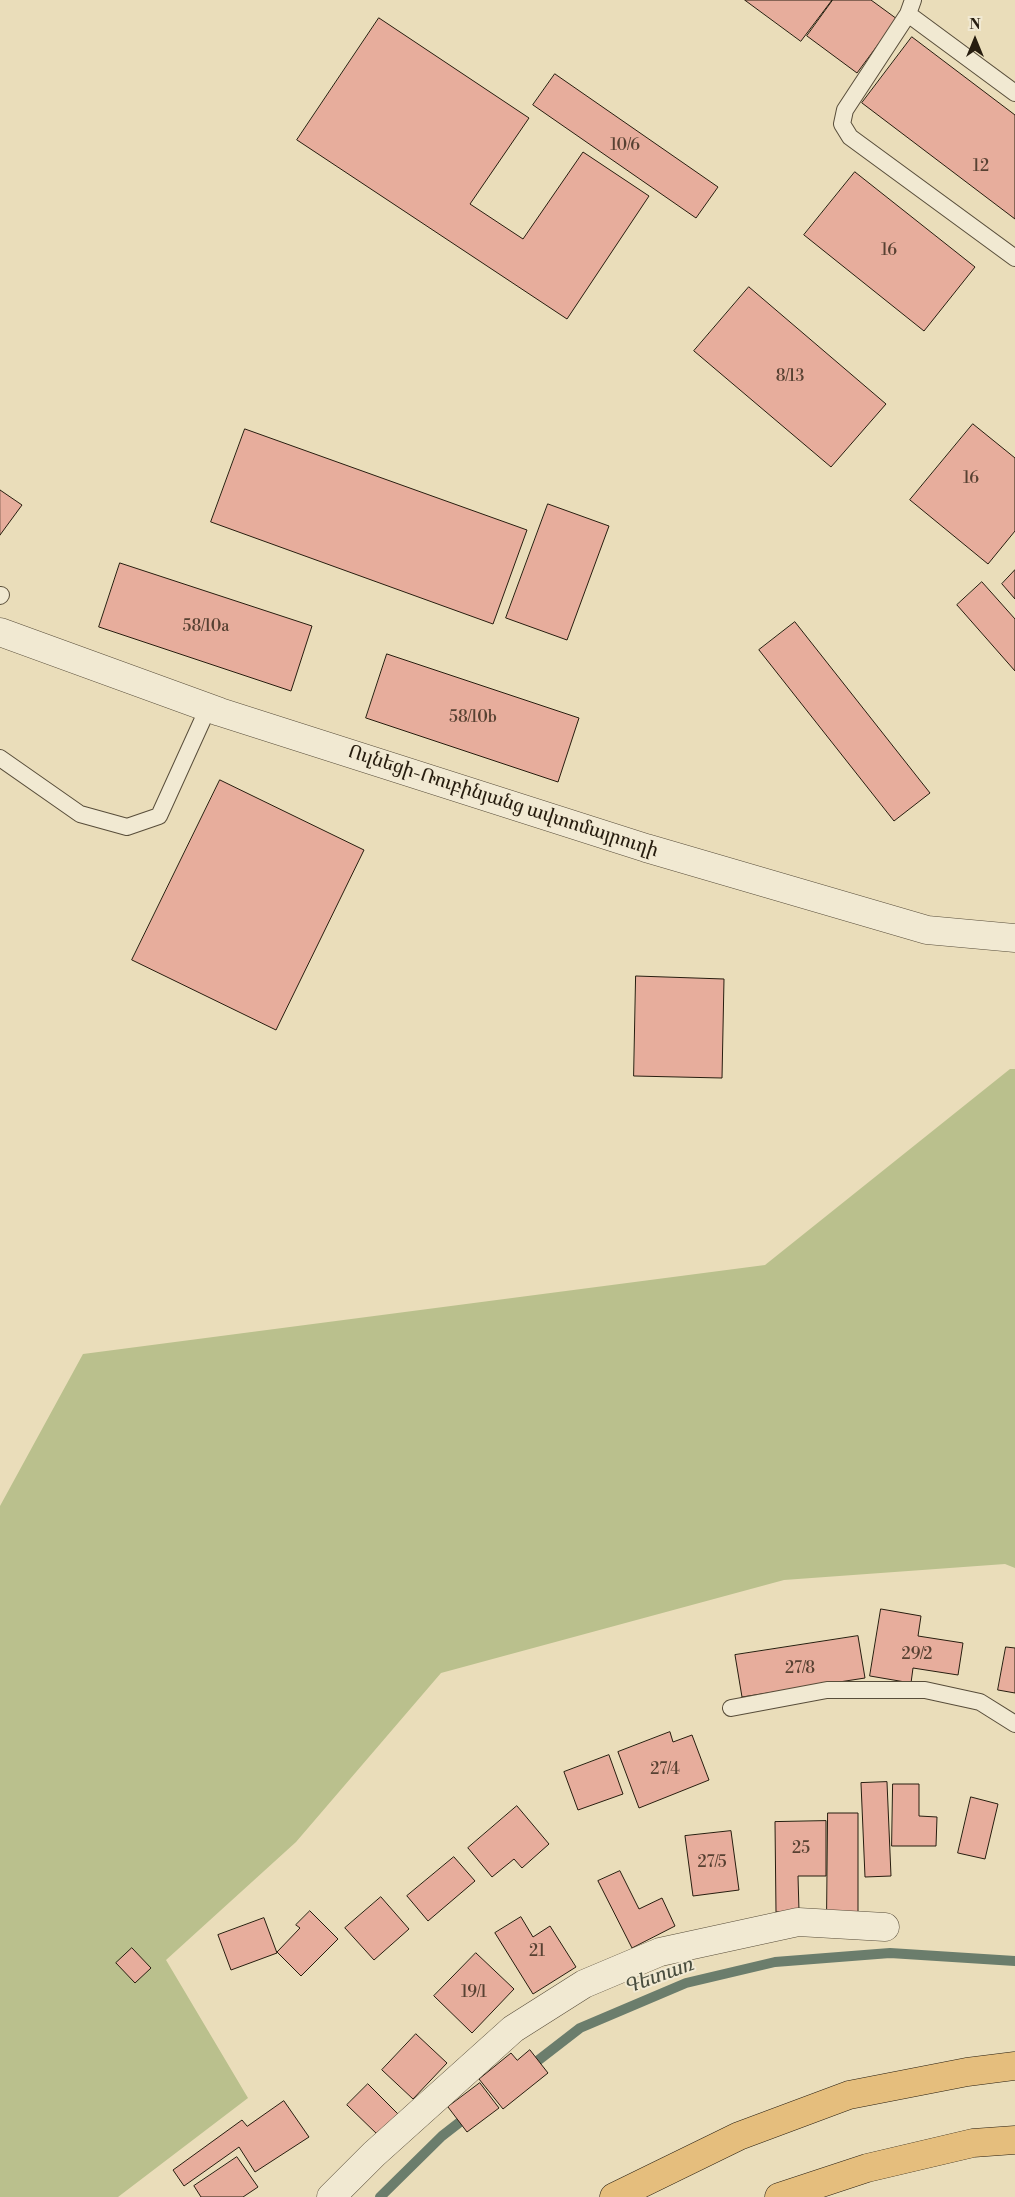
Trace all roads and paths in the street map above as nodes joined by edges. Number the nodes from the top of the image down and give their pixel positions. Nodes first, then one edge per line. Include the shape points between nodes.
1 (910, 7) edge
2 (1015, 93) edge
3 (1015, 258) edge
4 (0, 632) edge
5 (208, 708) junction
6 (0, 758) edge
7 (1015, 938) edge
8 (731, 1708) dead end
9 (1015, 1724) edge
10 (885, 1927) dead end
11 (1015, 2066) edge
12 (1015, 2140) edge
13 (331, 2197) edge
14 (614, 2197) edge
15 (779, 2197) edge

1 - 2 lane
1 - 3 lane via 845,110 842,124 850,137
4 - 5 street, Ուլնեցի-Ռուբինյանց ավտոմայրուղի
5 - 6 lane via 159,816 127,827 80,814
5 - 7 street, Ուլնեցի-Ռուբինյանց ավտոմայրուղի via 646,848 927,930
8 - 9 lane via 827,1690 925,1690 980,1702
10 - 13 street via 798,1922 660,1952 584,1984 513,2029
11 - 14 highway via 849,2095 739,2136
12 - 15 highway via 973,2143 867,2168

